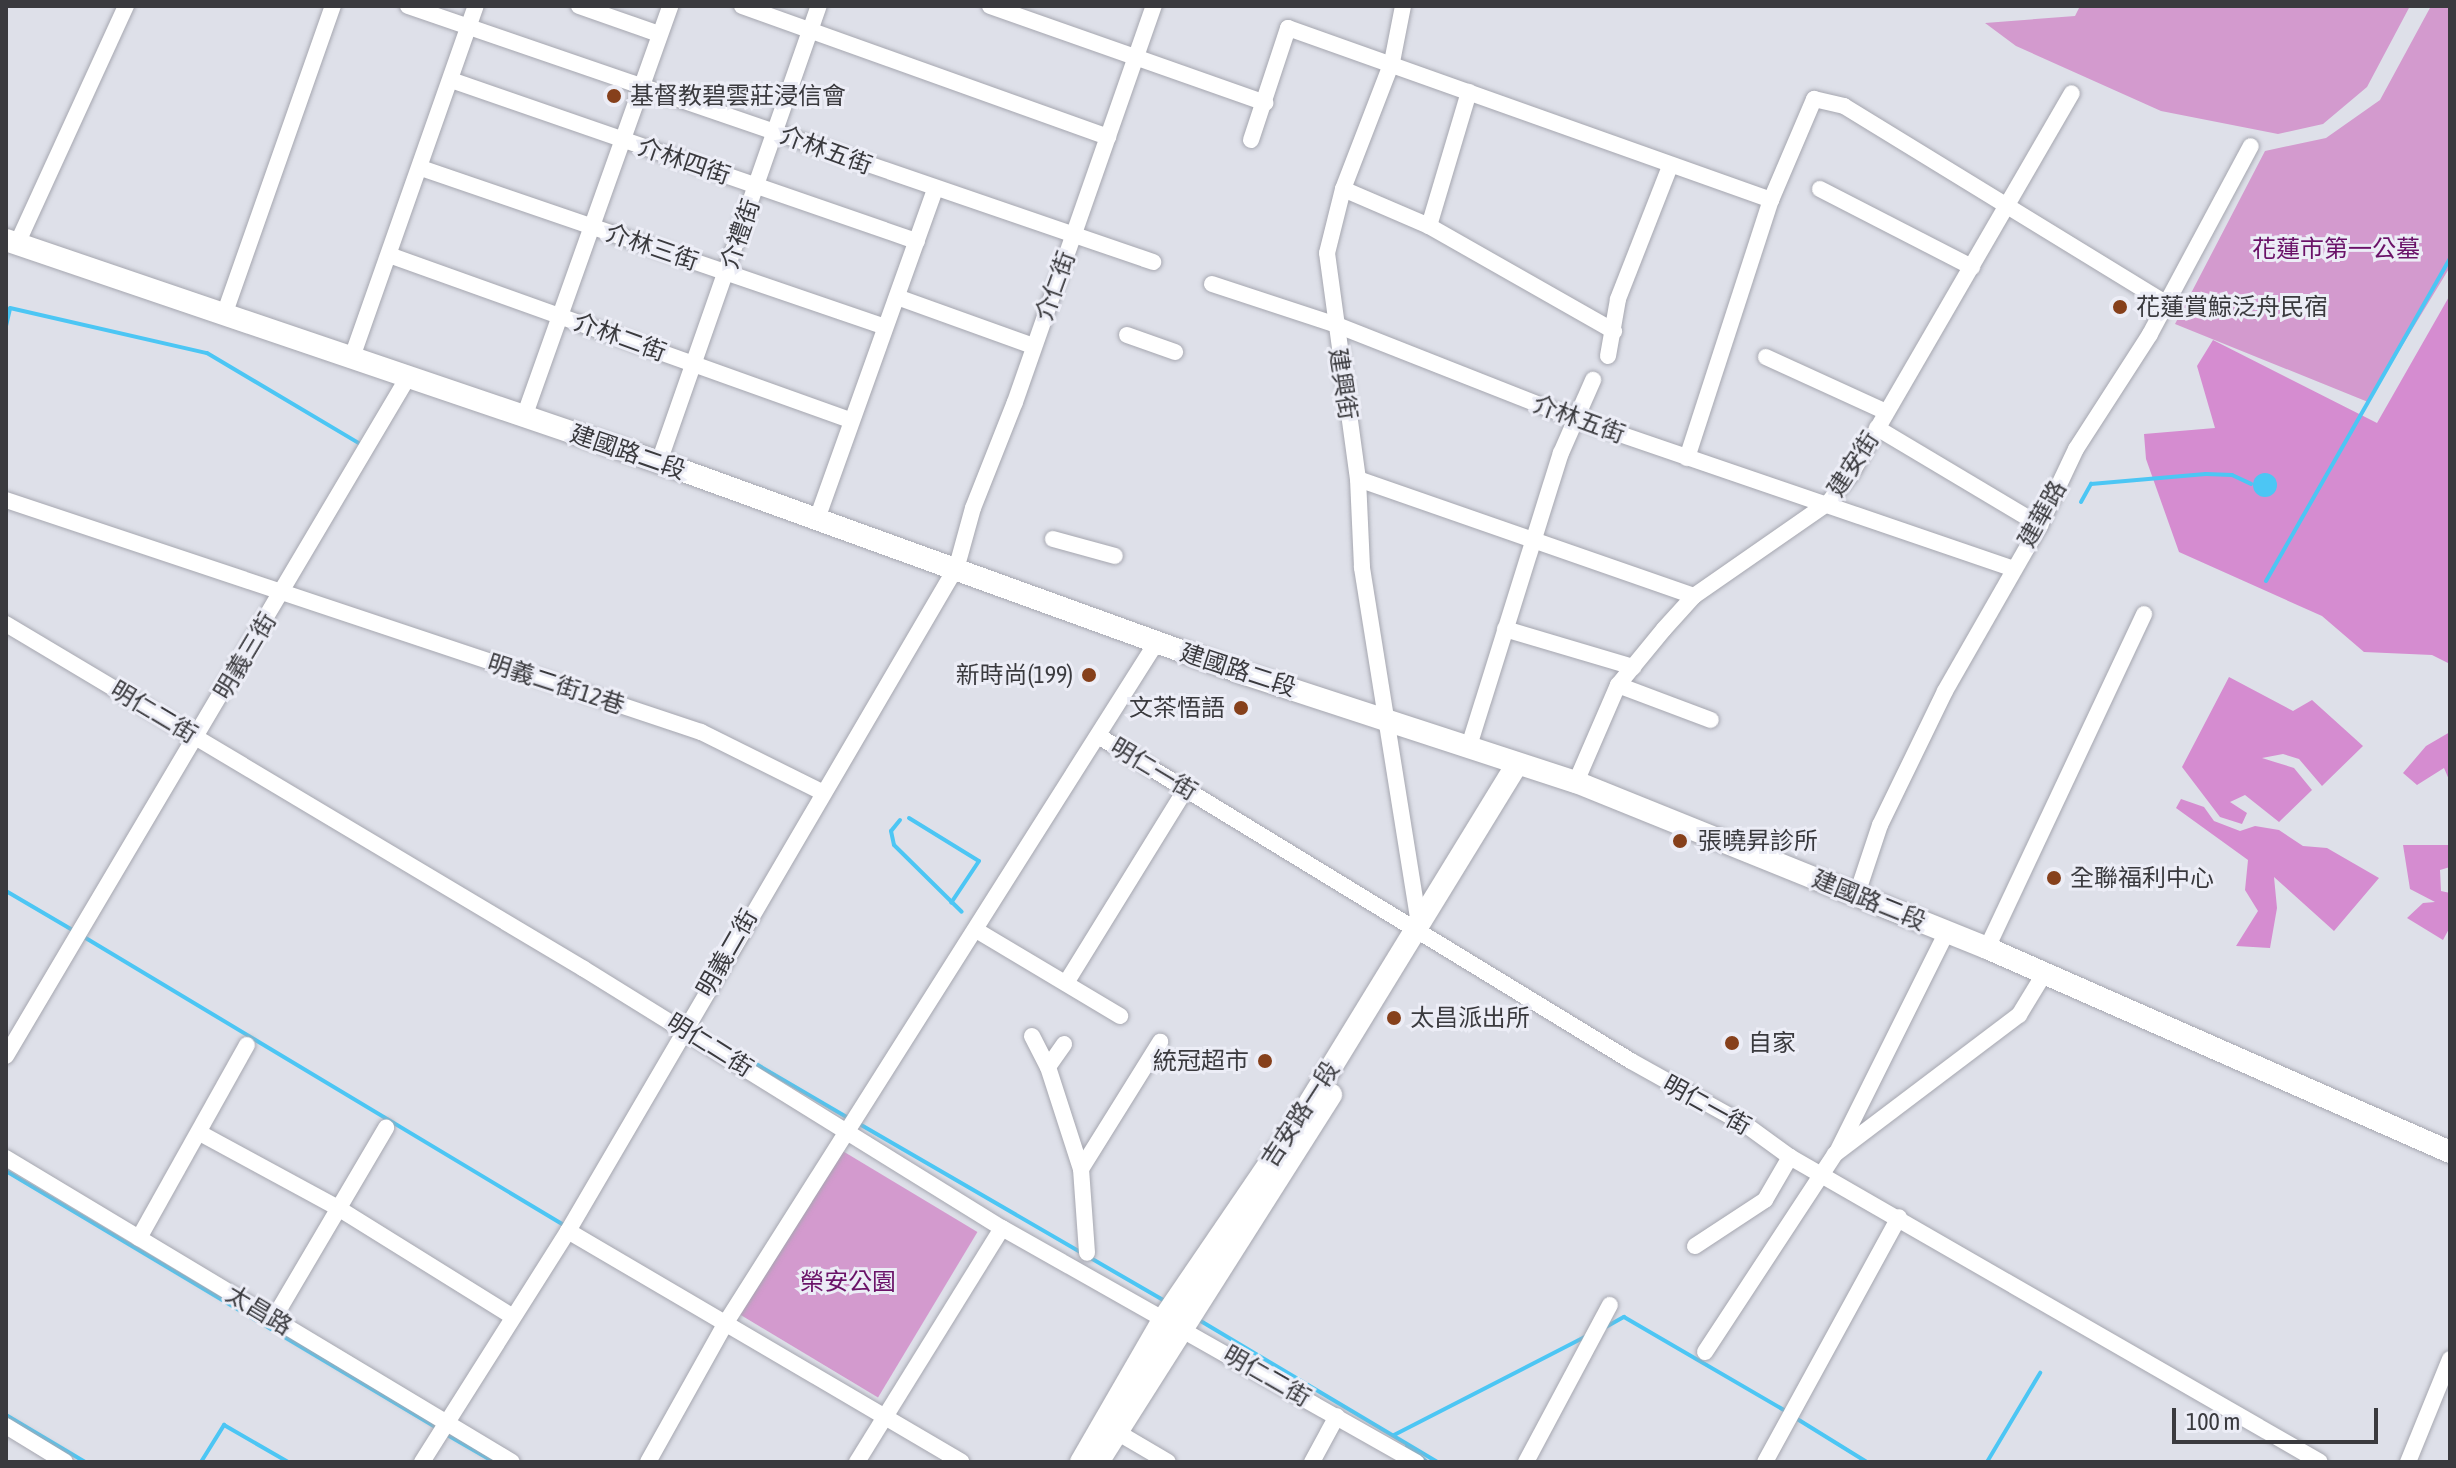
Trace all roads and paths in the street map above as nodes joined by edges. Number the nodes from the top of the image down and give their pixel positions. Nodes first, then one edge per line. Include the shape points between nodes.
1 (126, 6) edge
2 (333, 6) edge
3 (408, 6) edge
4 (476, 6) edge
5 (579, 6) edge
6 (670, 6) edge
7 (742, 6) edge
8 (819, 6) edge
9 (990, 6) edge
10 (1154, 6) edge
11 (1403, 6) edge
12 (468, 28) junction
13 (811, 29) junction
14 (659, 34) junction
15 (1134, 60) junction
16 (1392, 62) junction
17 (451, 80) junction
18 (644, 85) junction
19 (1469, 92) junction
20 (2072, 93) dead end
21 (1265, 103) junction
22 (776, 132) junction
23 (1108, 137) junction
24 (623, 140) junction
25 (1251, 140) dead end
26 (2251, 146) dead end
27 (1670, 166) junction
28 (421, 168) junction
29 (756, 186) junction
30 (1343, 189) junction
31 (1820, 189) dead end
32 (935, 190) junction
33 (1771, 200) junction
34 (2004, 205) junction
35 (1429, 226) junction
36 (594, 228) junction
37 (1074, 235) junction
38 (917, 241) junction
39 (11, 242) edge
40 (389, 255) junction
41 (1153, 262) dead end
42 (1972, 267) junction
43 (727, 273) junction
44 (1212, 284) dead end
45 (897, 297) junction
46 (2167, 304) junction
47 (224, 315) junction
48 (563, 317) junction
49 (1334, 324) junction
50 (882, 326) junction
51 (1614, 331) junction
52 (1127, 335) dead end
53 (1033, 346) junction
54 (1175, 352) dead end
55 (1608, 356) dead end
56 (1766, 357) dead end
57 (351, 360) junction
58 (695, 364) junction
59 (408, 377) junction
60 (1593, 380) dead end
61 (1886, 412) junction
62 (524, 417) junction
63 (1578, 419) junction
64 (851, 420) junction
65 (1877, 428) junction
66 (1687, 458) junction
67 (659, 462) junction
68 (1358, 479) junction
69 (6, 500) edge
70 (1829, 502) junction
71 (817, 519) junction
72 (2040, 525) junction
73 (1053, 539) dead end
74 (1533, 541) junction
75 (1115, 556) dead end
76 (957, 566) junction
77 (2011, 568) junction
78 (283, 593) junction
79 (1694, 596) junction
80 (2144, 614) dead end
81 (6, 624) edge
82 (1505, 629) junction
83 (1156, 643) junction
84 (1633, 667) junction
85 (1618, 685) junction
86 (1384, 716) junction
87 (1711, 720) dead end
88 (1100, 737) junction
89 (197, 738) junction
90 (1469, 746) junction
91 (1523, 766) junction
92 (1576, 782) junction
93 (1186, 789) junction
94 (822, 792) junction
95 (1857, 894) junction
96 (1419, 929) junction
97 (976, 930) junction
98 (1947, 931) junction
99 (1987, 948) junction
100 (2044, 974) junction
101 (1066, 983) junction
102 (1120, 1016) dead end
103 (683, 1029) junction
104 (1032, 1036) dead end
105 (1160, 1042) dead end
106 (1064, 1044) dead end
107 (247, 1045) dead end
108 (6, 1056) edge
109 (1048, 1067) junction
110 (386, 1128) dead end
111 (849, 1132) junction
112 (200, 1133) junction
113 (2450, 1152) edge
114 (1835, 1154) junction
115 (1790, 1157) junction
116 (6, 1158) edge
117 (1081, 1169) junction
118 (1823, 1173) junction
119 (338, 1208) junction
120 (1899, 1217) junction
121 (1002, 1228) junction
122 (568, 1231) junction
123 (139, 1238) junction
124 (1695, 1246) dead end
125 (1087, 1253) dead end
126 (1610, 1305) dead end
127 (510, 1315) junction
128 (274, 1318) junction
129 (1173, 1323) junction
130 (725, 1324) junction
131 (1705, 1352) dead end
132 (2450, 1359) edge
133 (1337, 1416) junction
134 (885, 1417) junction
135 (446, 1422) junction
136 (6, 1426) edge
137 (1109, 1428) junction
138 (65, 1462) edge
139 (422, 1462) edge
140 (512, 1462) edge
141 (648, 1462) edge
142 (857, 1462) edge
143 (961, 1462) edge
144 (1081, 1462) edge
145 (1098, 1462) edge
146 (1168, 1462) edge
147 (1312, 1462) edge
148 (1416, 1462) edge
149 (1526, 1462) edge
150 (1765, 1462) edge
151 (2320, 1462) edge
152 (2408, 1462) edge

1 - 39 street
2 - 47 street
3 - 12 street, 介林五街
4 - 12 street
5 - 14 street
6 - 14 street
7 - 13 street
8 - 13 street, 介禮街
9 - 15 street
10 - 15 street, 介仁街
11 - 16 street, 建興街
12 - 17 street
12 - 18 street, 介林五街
13 - 22 street, 介禮街
13 - 23 street
14 - 18 street
15 - 21 street
15 - 23 street, 介仁街
16 - 19 street
16 - 21 street via 1288,28
16 - 30 street, 建興街
17 - 24 street, 介林四街
17 - 28 street
18 - 22 street, 介林五街
18 - 24 street
19 - 27 street
19 - 35 street
20 - 34 street, 建安街
21 - 25 street
22 - 29 street, 介禮街
22 - 32 street, 介林五街
23 - 37 street, 介仁街
24 - 29 street, 介林四街
24 - 36 street
26 - 46 street, 建華路
27 - 33 street
27 - 51 street via 1618,299
28 - 36 street, 介林三街
28 - 40 street
29 - 38 street, 介林四街
29 - 43 street, 介禮街
30 - 35 street
30 - 49 street, 建興街 via 1327,253
31 - 42 street
32 - 37 street, 介林五街
32 - 38 street
33 - 34 street via 1814,99 1844,106
33 - 66 street
34 - 42 street, 建安街
34 - 46 street
35 - 51 street
36 - 43 street, 介林三街
36 - 48 street
37 - 41 street, 介林五街
37 - 53 street, 介仁街
38 - 45 street
39 - 47 street, 建國路二段
40 - 48 street, 介林二街
40 - 57 street
42 - 61 street, 建安街
43 - 50 street, 介林三街
43 - 58 street, 介禮街
44 - 49 street, 介林五街
45 - 50 street
45 - 53 street
46 - 72 street, 建華路 via 2076,449
47 - 57 street, 建國路二段
48 - 58 street, 介林二街
48 - 62 street
49 - 63 street, 介林五街
49 - 68 street, 建興街
50 - 64 street
51 - 55 street
52 - 54 street
53 - 76 street, 介仁街
56 - 61 street
57 - 59 street, 建國路二段
58 - 64 street, 介林二街
58 - 67 street, 介禮街
59 - 62 street, 建國路二段
59 - 78 street, 明義三街
60 - 63 street
61 - 65 street, 建安街
62 - 67 street, 建國路二段
63 - 66 street, 介林五街
63 - 74 street
64 - 71 street
65 - 70 street, 建安街
65 - 72 street
66 - 70 street, 介林五街
67 - 71 street, 建國路二段
68 - 74 street
68 - 86 street, 建興街 via 1362,568
69 - 78 street, 明義二街12巷
70 - 77 street, 介林五街
70 - 79 street, 建安街
71 - 76 street, 建國路二段
72 - 77 street, 建華路
73 - 75 street
74 - 79 street
74 - 82 street
76 - 83 street, 建國路二段
76 - 94 street, 明義二街
77 - 95 street, 建華路 via 1880,825
78 - 89 street, 明義三街
78 - 94 street, 明義二街12巷 via 701,732
79 - 84 street, 建安街
80 - 99 street
81 - 89 street, 明仁二街
82 - 84 street
82 - 90 street
83 - 86 street, 建國路二段
83 - 88 street
84 - 85 street, 建安街
85 - 87 street
85 - 92 street, 建安街
86 - 90 street, 建國路二段
86 - 96 street, 建興街
88 - 93 street, 明仁一街
88 - 97 street
89 - 103 street, 明仁二街
89 - 108 street, 明義三街
90 - 91 street, 建國路二段
91 - 92 street, 建國路二段
91 - 96 street, 吉安路一段
92 - 95 street, 建國路二段
93 - 96 street, 明仁一街
93 - 101 street
94 - 103 street, 明義二街
95 - 98 street, 建國路二段
96 - 115 street, 明仁一街 via 1631,1061 1746,1125
96 - 129 street, 吉安路一段
97 - 101 street
97 - 111 street
98 - 99 street, 建國路二段
98 - 114 street
99 - 100 street, 建國路二段
100 - 113 street, 建國路二段
100 - 114 street via 2019,1015
101 - 102 street
103 - 111 street, 明仁二街
103 - 122 street, 明義二街
104 - 109 street
105 - 117 street
106 - 109 street
107 - 112 street
109 - 117 street
110 - 119 street
111 - 121 street, 明仁二街
111 - 130 street
112 - 119 street
112 - 123 street
114 - 118 street
115 - 118 street, 明仁一街
115 - 124 street via 1765,1200
116 - 123 street, 太昌路
117 - 125 street
118 - 120 street, 明仁一街
118 - 131 street
119 - 127 street
119 - 128 street
120 - 150 street
120 - 151 street, 明仁一街
121 - 129 street, 明仁二街
121 - 134 street
122 - 127 street, 明義二街
122 - 130 street
123 - 128 street, 太昌路
126 - 149 street
127 - 135 street, 明義二街
128 - 135 street, 太昌路
129 - 133 street, 明仁二街
129 - 137 street, 吉安路一段
130 - 134 street
130 - 141 street
132 - 152 street
133 - 147 street
133 - 148 street, 明仁二街
134 - 142 street
134 - 143 street
135 - 139 street, 明義二街
135 - 140 street, 太昌路
136 - 138 street
137 - 144 street, 吉安路一段
137 - 145 street, 吉安路一段
137 - 146 street

